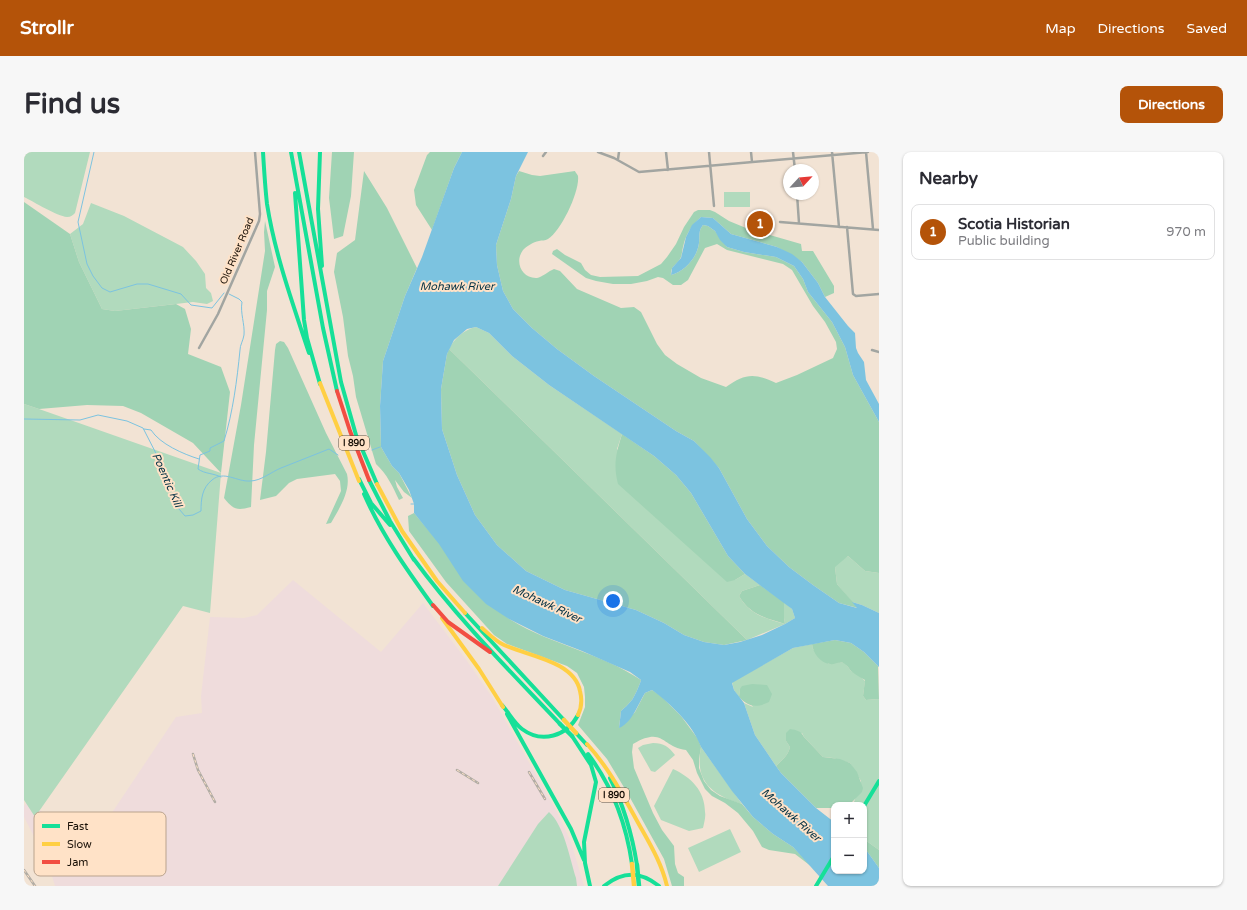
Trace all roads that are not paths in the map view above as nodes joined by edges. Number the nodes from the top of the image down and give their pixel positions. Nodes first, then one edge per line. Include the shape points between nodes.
1 (255, 152) edge
2 (263, 152) edge
3 (291, 152) edge
4 (298, 152) edge
5 (320, 152) edge
6 (546, 152) edge
7 (598, 152) edge
8 (619, 152) edge
9 (666, 152) edge
10 (709, 152) edge
11 (751, 152) edge
12 (793, 152) edge
13 (867, 152) edge
14 (833, 154) edge
15 (543, 156) dead end
16 (794, 158) junction
17 (618, 160) junction
18 (752, 162) junction
19 (794, 164) edge
20 (710, 166) junction
21 (668, 170) junction
22 (797, 200) edge
23 (714, 206) dead end
24 (780, 222) dead end
25 (799, 223) junction
26 (839, 227) junction
27 (847, 227) junction
28 (873, 229) junction
29 (879, 230) edge
30 (879, 294) edge
31 (327, 306) junction
32 (199, 348) dead end
33 (872, 350) dead end
34 (879, 352) edge
35 (320, 384) junction
36 (359, 479) junction
37 (414, 560) junction
38 (433, 605) junction
39 (457, 605) junction
40 (520, 681) junction
41 (502, 706) junction
42 (572, 736) junction
43 (587, 744) junction
44 (879, 781) edge
45 (866, 802) edge
46 (831, 861) edge
47 (585, 863) junction
48 (635, 865) junction
49 (590, 886) edge
50 (604, 886) edge
51 (636, 886) edge
52 (659, 886) edge
53 (667, 886) edge
54 (816, 886) edge

1 - 32 street, Old River Road via 259,221 218,314
2 - 35 main road via 265,191 273,235
3 - 35 main road via 304,320
3 - 37 main road, I 890 via 326,346 338,396 351,437 369,479 390,521
4 - 31 main road, I 890
5 - 31 main road via 318,219
6 - 15 street
7 - 17 street
8 - 17 street
9 - 21 street
10 - 20 street
11 - 18 street
12 - 16 street
13 - 14 street
13 - 28 street
14 - 16 street
14 - 26 street
16 - 18 street
16 - 19 street
17 - 21 street via 639,172
18 - 20 street
20 - 21 street
20 - 23 street
22 - 25 street
24 - 25 street
25 - 26 street
26 - 27 street
27 - 28 street
27 - 30 street via 853,294
28 - 29 street
31 - 39 main road, I 890 via 344,395 367,463 411,544
33 - 34 street
35 - 36 main road
36 - 37 main road via 371,503
36 - 38 main road via 370,508 390,544
37 - 40 main road, I 890 via 453,609
38 - 40 main road via 448,622 483,646
38 - 41 main road
39 - 41 main road via 498,642 566,670 576,680 582,694 581,708 576,721 565,731 549,737 536,736 519,727
39 - 43 main road, I 890, bridge
40 - 42 main road, I 890, bridge
41 - 47 main road via 571,829
42 - 47 main road via 591,765 596,782 584,842
42 - 48 main road, I 890 via 595,764 615,798
43 - 48 main road, I 890 via 621,800 630,825
43 - 53 main road via 606,766 656,853
44 - 45 main road
46 - 54 main road
47 - 49 main road
48 - 51 main road, I 890, bridge
50 - 52 main road via 617,878 631,874 646,877

